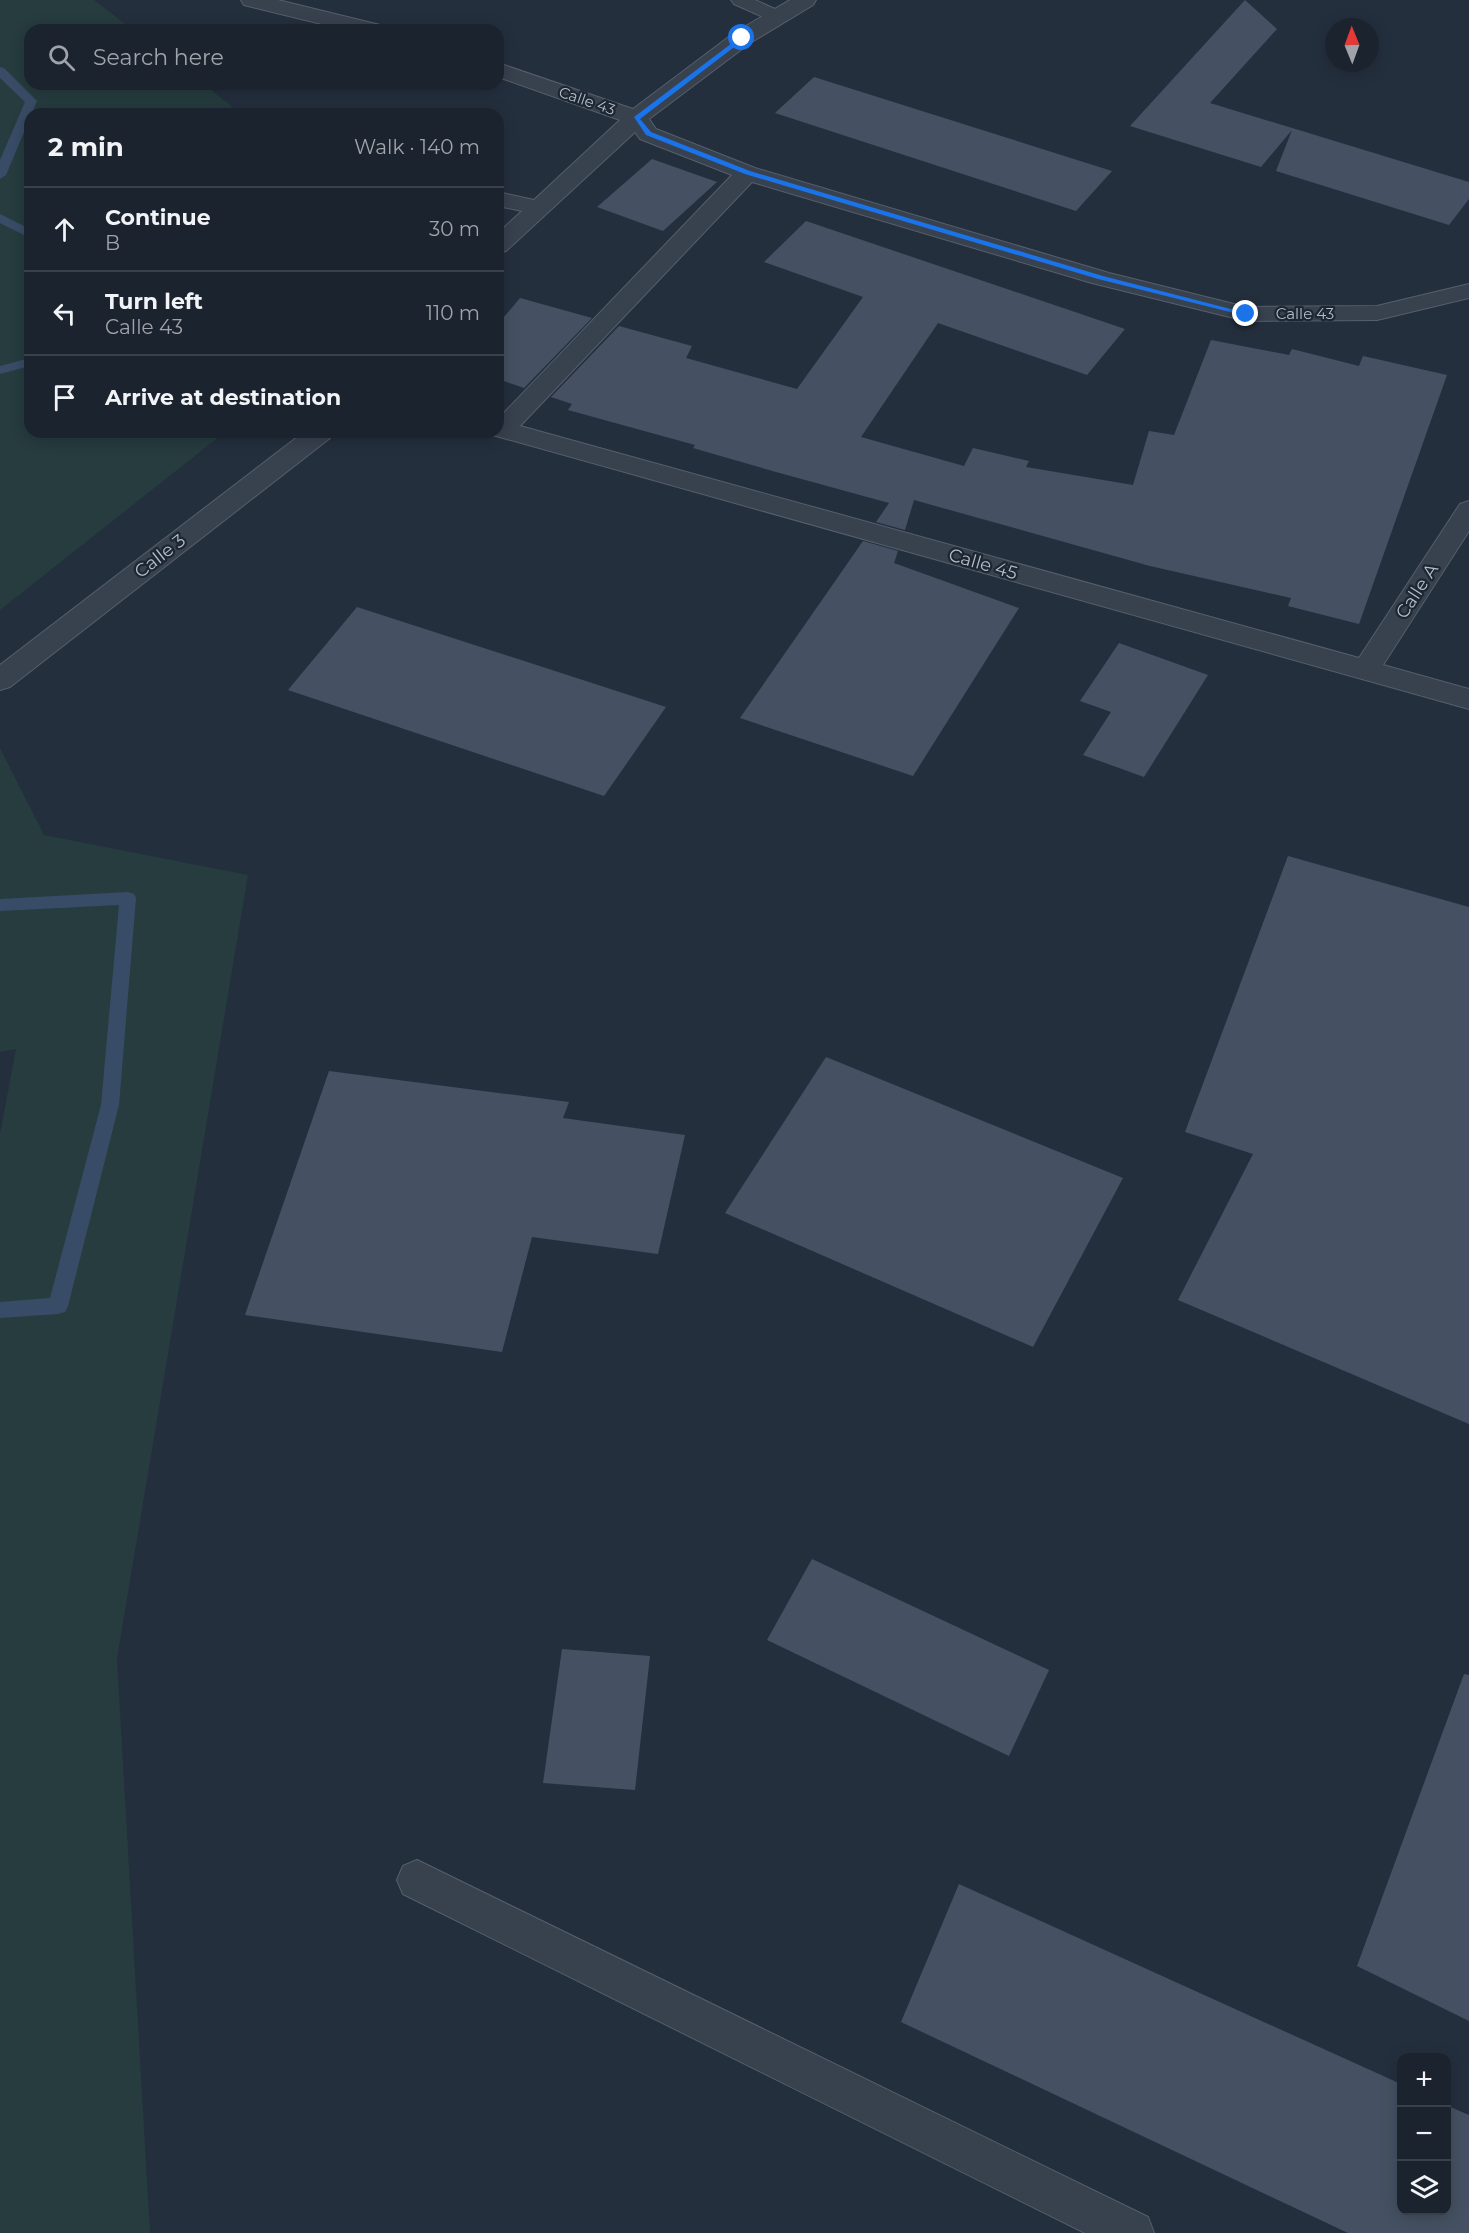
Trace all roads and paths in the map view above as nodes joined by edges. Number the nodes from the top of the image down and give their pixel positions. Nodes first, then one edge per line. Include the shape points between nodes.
1 (252, 0) edge
2 (740, 0) edge
3 (805, 0) edge
4 (778, 17) junction
5 (348, 24) edge
6 (504, 72) edge
7 (636, 118) junction
8 (747, 173) junction
9 (504, 200) edge
10 (538, 208) junction
11 (504, 240) edge
12 (1469, 291) edge
13 (504, 426) edge
14 (504, 430) edge
15 (313, 438) edge
16 (1469, 510) edge
17 (1365, 671) junction
18 (0, 680) edge
19 (1469, 699) edge
20 (417, 1880) dead end
21 (1132, 2233) edge

1 - 5 street
2 - 4 lane
3 - 4 street
4 - 7 street via 742,38
6 - 7 street, Calle 43
7 - 8 street, Calle 43 via 648,134
7 - 10 street
8 - 12 street, Calle 43 via 1101,278 1246,314 1377,313
8 - 13 street
9 - 10 street
10 - 11 street
14 - 17 street, Calle 45
15 - 18 street, Calle 3
16 - 17 street, Calle A
17 - 19 street, Calle 45
20 - 21 street

